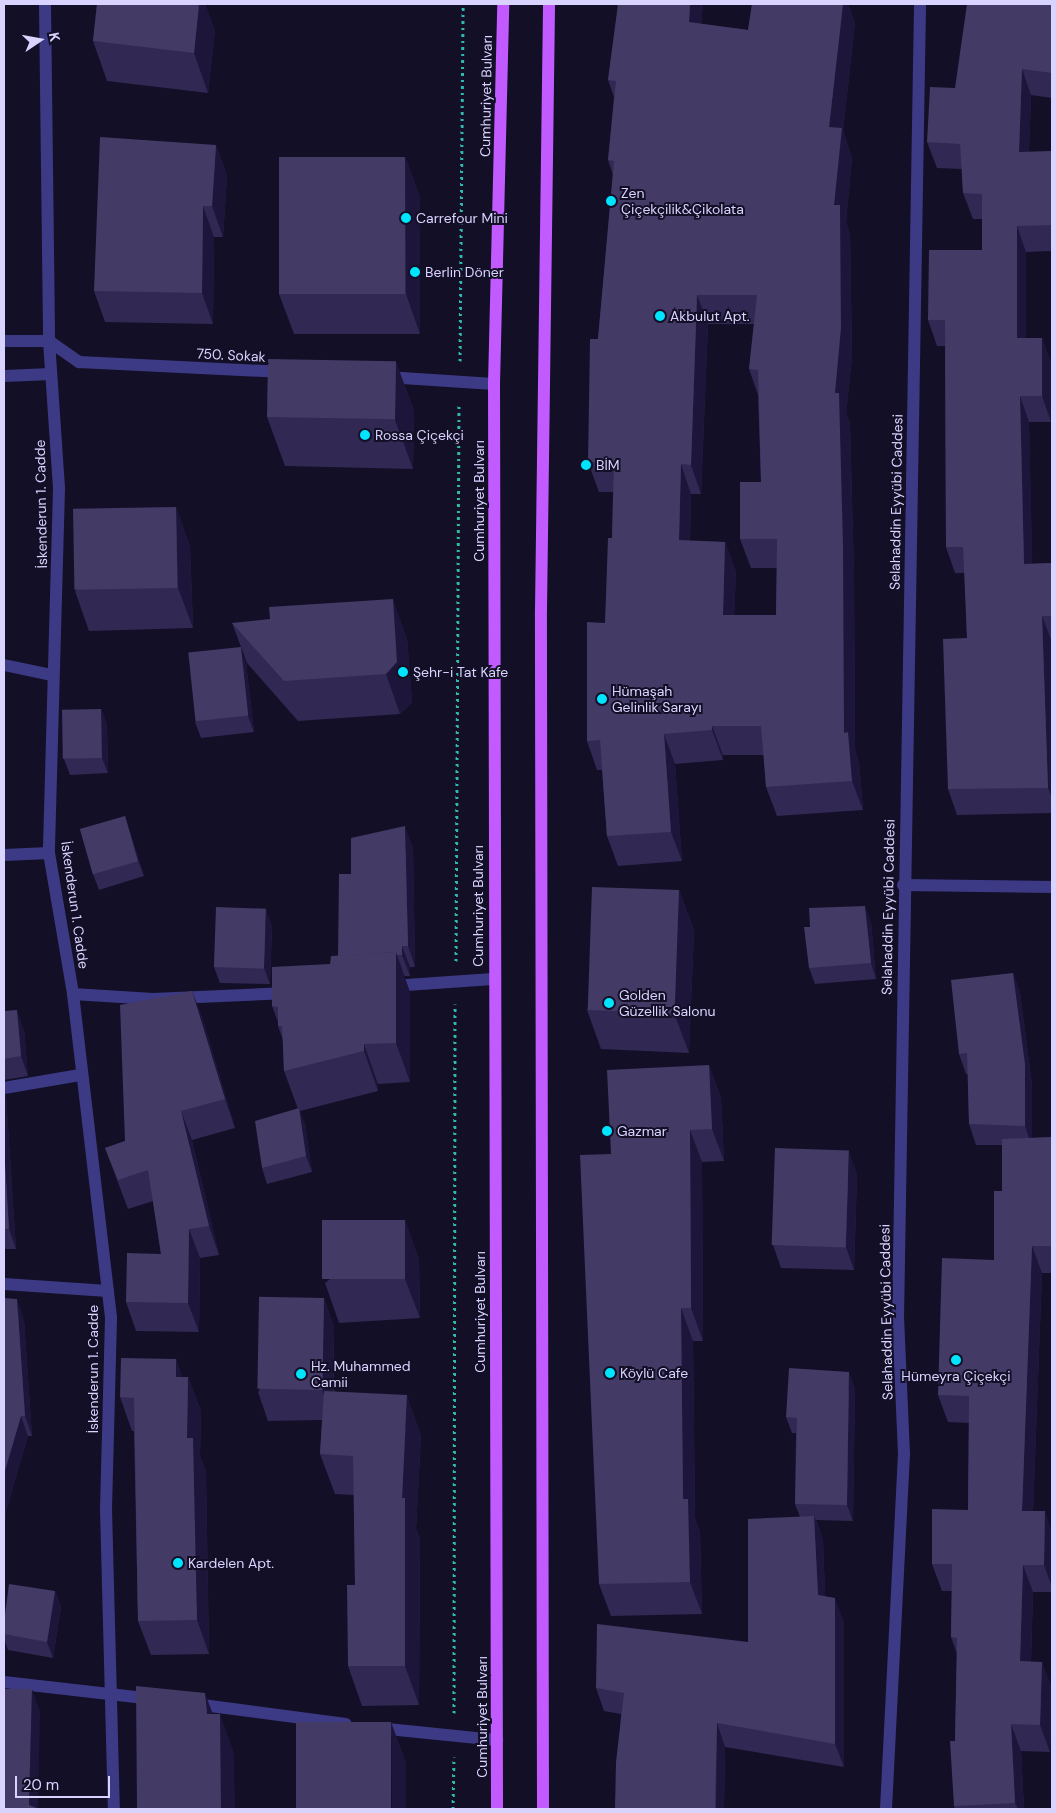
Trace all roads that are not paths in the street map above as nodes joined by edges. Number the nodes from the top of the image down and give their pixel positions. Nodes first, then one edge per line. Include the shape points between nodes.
1 (45, 4) edge
2 (503, 4) edge
3 (550, 4) edge
4 (920, 4) edge
5 (4, 340) edge
6 (48, 341) junction
7 (303, 373) edge
8 (51, 374) junction
9 (4, 376) edge
10 (371, 376) edge
11 (494, 384) junction
12 (4, 666) edge
13 (51, 675) junction
14 (49, 853) junction
15 (4, 855) edge
16 (903, 885) junction
17 (1052, 887) edge
18 (492, 979) junction
19 (376, 987) edge
20 (300, 992) edge
21 (73, 994) junction
22 (80, 1075) junction
23 (4, 1088) edge
24 (4, 1284) edge
25 (108, 1291) junction
26 (4, 1682) edge
27 (113, 1694) junction
28 (497, 1740) junction
29 (114, 1809) edge
30 (497, 1809) edge
31 (543, 1809) edge
32 (886, 1809) edge

1 - 6 street, İskenderun 1. Cadde
2 - 11 main road, Cumhuriyet Bulvarı
3 - 31 main road via 541,610
4 - 16 street, Selahaddin Eyyübi Caddesi
5 - 6 street
6 - 7 street, 750. Sokak via 79,362
6 - 8 street, İskenderun 1. Cadde
8 - 9 street
8 - 13 street, İskenderun 1. Cadde via 58,489
10 - 11 street
11 - 18 main road, Cumhuriyet Bulvarı
12 - 13 street
13 - 14 street, İskenderun 1. Cadde
14 - 15 street
14 - 21 street, İskenderun 1. Cadde
16 - 17 street
16 - 32 street, Selahaddin Eyyübi Caddesi via 898,1318 904,1454
18 - 19 street
18 - 28 main road, Cumhuriyet Bulvarı
20 - 21 street via 153,999
21 - 22 street, İskenderun 1. Cadde
22 - 23 street
22 - 25 street, İskenderun 1. Cadde
24 - 25 street
25 - 27 street, İskenderun 1. Cadde via 111,1318 106,1509
26 - 27 street
27 - 28 street
27 - 29 street, İskenderun 1. Cadde
28 - 30 main road, Cumhuriyet Bulvarı

